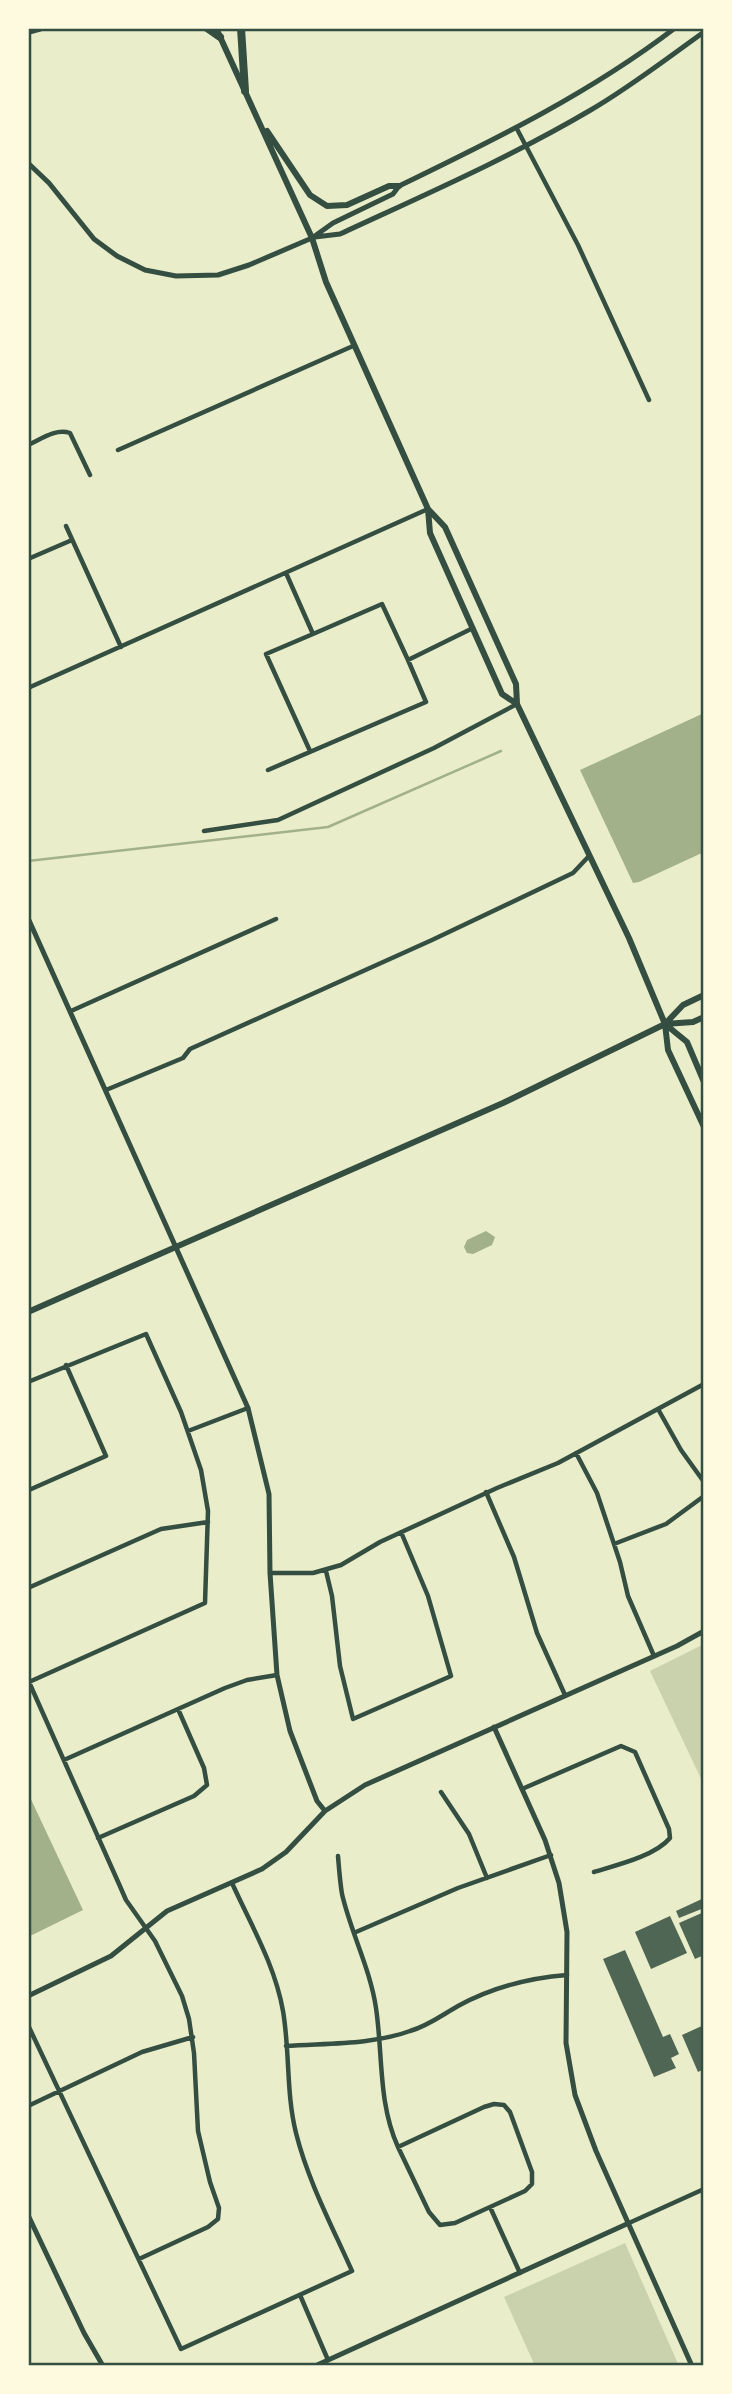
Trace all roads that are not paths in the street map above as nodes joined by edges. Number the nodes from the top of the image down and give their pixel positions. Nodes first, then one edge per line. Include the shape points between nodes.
1 (39, 28) edge
2 (207, 28) edge
3 (216, 28) edge
4 (241, 28) edge
5 (675, 28) edge
6 (28, 31) edge
7 (704, 32) edge
8 (220, 37) junction
9 (245, 91) junction
10 (256, 115) junction
11 (517, 129) junction
12 (526, 146) junction
13 (28, 163) edge
14 (399, 186) junction
15 (312, 238) junction
16 (354, 346) junction
17 (649, 400) dead end
18 (28, 445) edge
19 (118, 450) dead end
20 (90, 475) dead end
21 (428, 509) junction
22 (66, 526) dead end
23 (72, 540) junction
24 (28, 559) edge
25 (286, 573) junction
26 (474, 628) junction
27 (313, 634) junction
28 (121, 647) junction
29 (408, 660) junction
30 (28, 688) edge
31 (517, 704) junction
32 (310, 751) junction
33 (268, 770) dead end
34 (204, 831) dead end
35 (589, 856) junction
36 (28, 918) edge
37 (276, 919) dead end
38 (704, 995) edge
39 (71, 1011) junction
40 (704, 1017) edge
41 (665, 1024) junction
42 (704, 1082) edge
43 (106, 1090) junction
44 (695, 1107) junction
45 (704, 1119) edge
46 (704, 1126) edge
47 (176, 1247) junction
48 (28, 1312) edge
49 (66, 1365) junction
50 (28, 1382) edge
51 (704, 1384) edge
52 (248, 1408) junction
53 (658, 1409) junction
54 (188, 1431) junction
55 (576, 1453) junction
56 (704, 1482) edge
57 (28, 1488) edge
58 (486, 1492) junction
59 (704, 1496) edge
60 (208, 1522) junction
61 (401, 1532) junction
62 (614, 1544) junction
63 (326, 1571) junction
64 (270, 1573) junction
65 (28, 1588) edge
66 (704, 1631) edge
67 (654, 1656) junction
68 (277, 1675) junction
69 (565, 1695) junction
70 (178, 1709) junction
71 (494, 1727) junction
72 (64, 1760) junction
73 (522, 1789) junction
74 (441, 1792) dead end
75 (325, 1811) junction
76 (98, 1838) junction
77 (551, 1854) junction
78 (338, 1856) dead end
79 (594, 1872) dead end
80 (487, 1878) junction
81 (232, 1883) junction
82 (146, 1927) junction
83 (356, 1932) junction
84 (567, 1975) junction
85 (28, 1996) edge
86 (28, 2025) edge
87 (192, 2037) junction
88 (379, 2038) junction
89 (286, 2046) junction
90 (59, 2091) junction
91 (28, 2106) edge
92 (398, 2147) junction
93 (704, 2189) edge
94 (490, 2207) junction
95 (28, 2215) edge
96 (629, 2223) junction
97 (139, 2259) junction
98 (520, 2273) junction
99 (300, 2295) junction
100 (328, 2360) junction
101 (103, 2366) edge
102 (315, 2366) edge
103 (692, 2366) edge

1 - 6 highway
2 - 8 highway
3 - 8 main road
4 - 9 highway
5 - 11 street via 578,95
7 - 12 street via 592,110
8 - 9 main road
9 - 10 main road
10 - 14 main road via 310,195 322,203 347,205
10 - 15 main road
11 - 12 street
11 - 14 street
12 - 15 street via 340,234
12 - 17 street via 578,245
13 - 15 street via 94,239 145,270 176,276 218,275
14 - 15 street via 393,194
15 - 16 main road
16 - 19 street
16 - 21 main road
18 - 20 street via 66,431
21 - 25 street
21 - 26 main road via 430,533
21 - 31 main road via 445,527 484,611 516,684
22 - 23 street
23 - 24 street
23 - 28 street
25 - 27 street
25 - 28 street
26 - 29 street
26 - 31 main road via 502,694
27 - 29 street via 382,604
27 - 32 street via 266,654
28 - 30 street
29 - 32 street via 426,702
31 - 34 street via 435,748 278,820
31 - 35 main road
32 - 33 street
35 - 41 main road
35 - 43 street via 573,873
36 - 39 street
37 - 39 street
38 - 41 main road via 684,1005
39 - 43 street
40 - 41 main road
41 - 42 main road via 687,1042
41 - 44 main road via 668,1050
41 - 47 main road via 503,1103
43 - 47 street
44 - 45 main road
44 - 46 main road
47 - 48 main road
47 - 52 street
49 - 50 street
49 - 54 street via 146,1334
49 - 57 street via 106,1456
51 - 53 street
52 - 54 street
52 - 64 street via 269,1494
53 - 55 street
53 - 56 street
54 - 60 street via 201,1470
55 - 58 street
55 - 62 street via 597,1493
58 - 61 street
58 - 69 street via 514,1557 537,1633
59 - 62 street via 666,1524
60 - 65 street via 161,1529
60 - 72 street via 205,1603 29,1682
61 - 63 street
61 - 63 street via 428,1596 451,1676 353,1719
62 - 67 street via 628,1596
63 - 64 street
64 - 68 street
66 - 67 street
67 - 69 street
68 - 70 street via 236,1683
68 - 75 street via 290,1731
69 - 71 street
70 - 72 street
70 - 76 street via 207,1785 194,1796
71 - 73 street
71 - 75 street via 365,1785
72 - 76 street
73 - 77 street
73 - 79 street via 621,1746 635,1752 670,1838 629,1861
74 - 80 street via 469,1834
75 - 81 street via 286,1852
76 - 82 street via 126,1900
77 - 80 street
77 - 84 street via 568,1932
78 - 83 street via 342,1893
80 - 83 street
81 - 82 street via 167,1911
81 - 89 street via 270,1965
82 - 85 street via 111,1956
82 - 87 street via 182,1996
83 - 88 street via 374,1998
84 - 88 street via 497,1988 421,2028
84 - 96 street via 566,2043 575,2095
86 - 90 street
87 - 90 street via 142,2052
87 - 97 street via 198,2131 218,2219
88 - 89 street
88 - 92 street via 385,2101
89 - 99 street via 290,2106 302,2155 352,2271
90 - 91 street
90 - 97 street
92 - 94 street via 429,2213 440,2225
92 - 94 street via 484,2107 504,2105 532,2172 532,2184
93 - 96 street
94 - 98 street
95 - 101 street
96 - 98 street
96 - 103 street
97 - 99 street via 181,2349
98 - 100 street
99 - 100 street
100 - 102 street

